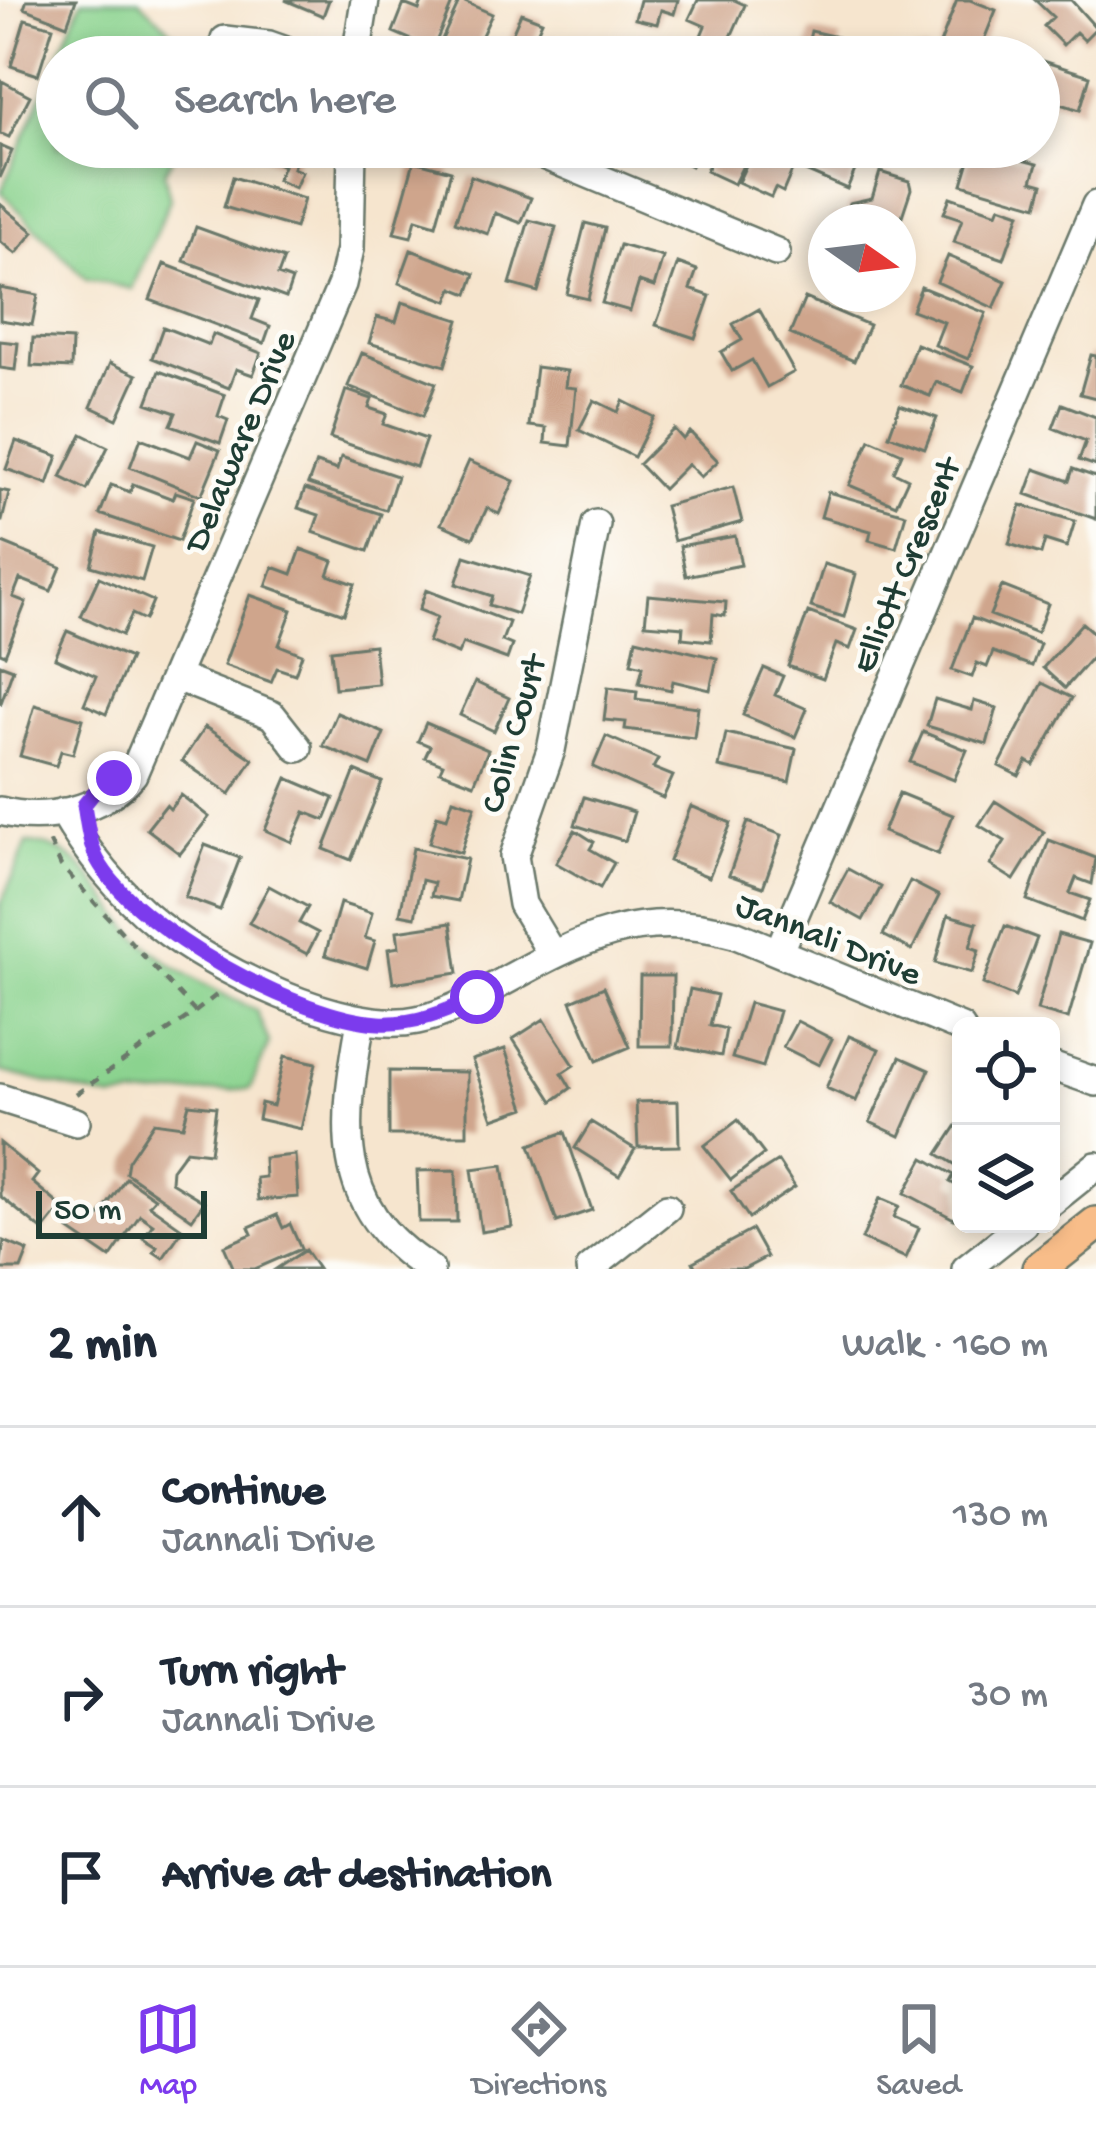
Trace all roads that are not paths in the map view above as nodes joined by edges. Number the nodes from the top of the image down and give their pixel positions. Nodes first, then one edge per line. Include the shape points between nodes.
1 (365, 0) edge
2 (359, 36) edge
3 (352, 168) edge
4 (574, 168) edge
5 (1096, 205) edge
6 (1087, 250) edge
7 (776, 252) dead end
8 (596, 524) dead end
9 (176, 677) junction
10 (298, 748) dead end
11 (0, 811) edge
12 (62, 811) junction
13 (778, 952) junction
14 (552, 955) junction
15 (361, 1021) junction
16 (952, 1024) edge
17 (1060, 1070) edge
18 (1090, 1084) edge
19 (0, 1099) edge
20 (76, 1122) dead end
21 (1096, 1166) edge
22 (1060, 1195) edge
23 (667, 1208) dead end
24 (1096, 1224) edge
25 (1012, 1233) edge
26 (1055, 1264) edge
27 (430, 1269) edge
28 (590, 1269) edge
29 (966, 1269) edge

1 - 2 street
3 - 9 street, Delaware Drive via 342,284
4 - 7 street
5 - 6 street, Elliott Crescent
6 - 13 street, Elliott Crescent
8 - 14 street, Colin Court via 550,750 514,856 522,904
9 - 10 street via 272,716
9 - 12 street, Delaware Drive via 144,750
11 - 12 street
12 - 15 street, Jannali Drive via 154,922 207,958
13 - 14 street, Jannali Drive via 706,926 657,922 583,938
13 - 16 street, Jannali Drive
14 - 15 street, Jannali Drive via 447,1011
15 - 27 street via 345,1117 352,1170 376,1220
17 - 18 street
19 - 20 street
21 - 22 street
23 - 28 street
24 - 26 main road
25 - 29 street

